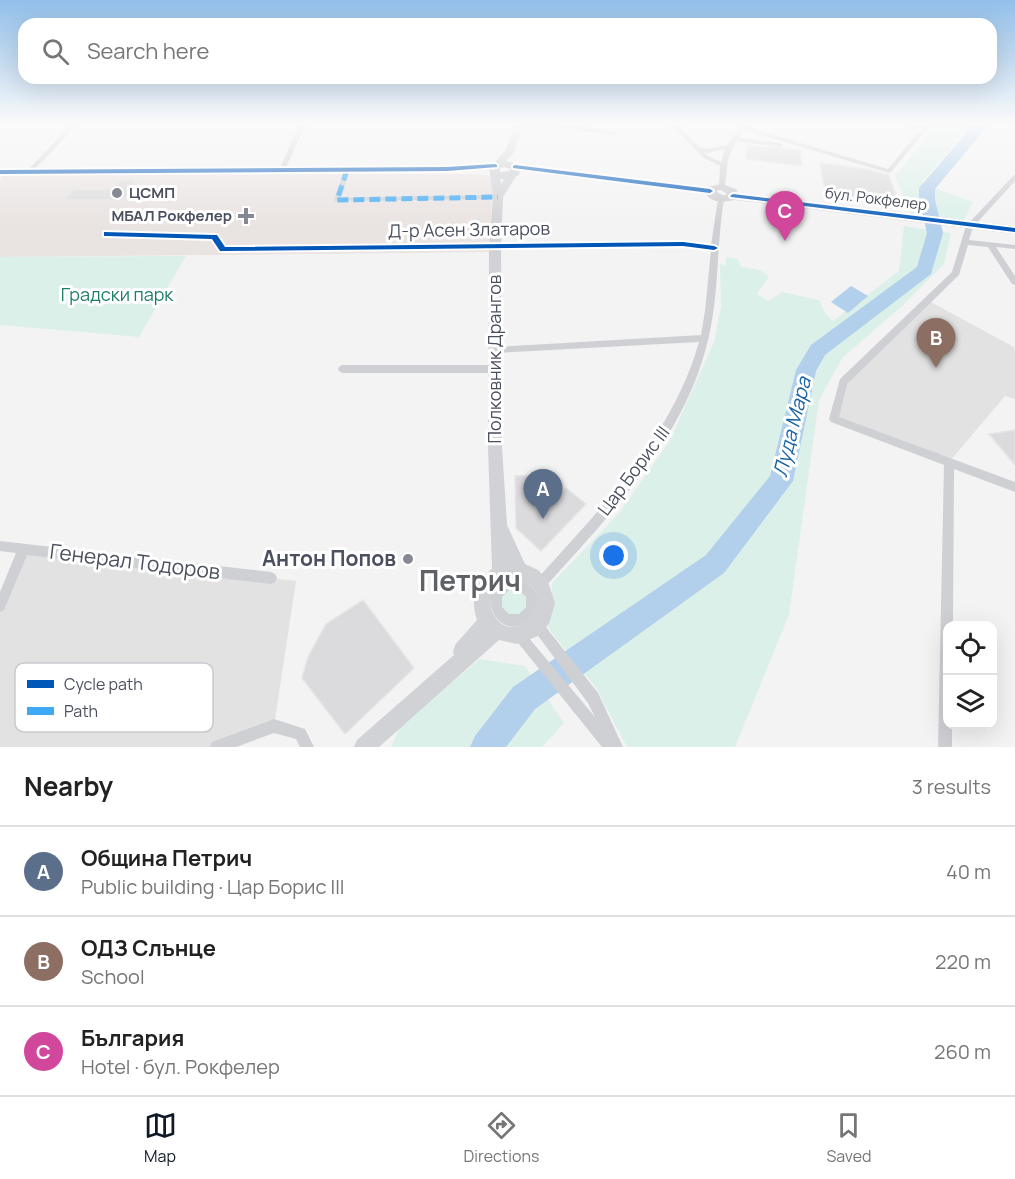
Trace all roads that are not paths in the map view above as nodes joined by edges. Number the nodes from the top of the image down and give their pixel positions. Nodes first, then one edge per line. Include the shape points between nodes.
1 (43, 158) edge
2 (287, 158) edge
3 (504, 158) edge
4 (511, 158) edge
5 (708, 158) edge
6 (725, 158) edge
7 (848, 158) edge
8 (900, 158) edge
9 (723, 165) junction
10 (495, 169) junction
11 (282, 170) junction
12 (347, 170) junction
13 (514, 170) junction
14 (30, 171) junction
15 (0, 172) edge
16 (1015, 177) edge
17 (722, 187) junction
18 (710, 191) junction
19 (733, 196) junction
20 (498, 197) junction
21 (721, 199) junction
22 (970, 226) junction
23 (1015, 230) edge
24 (107, 234) dead end
25 (966, 242) junction
26 (990, 244) junction
27 (495, 247) junction
28 (1015, 247) edge
29 (714, 248) junction
30 (1015, 282) edge
31 (704, 338) junction
32 (495, 350) junction
33 (342, 369) dead end
34 (495, 369) junction
35 (949, 462) junction
36 (1015, 487) edge
37 (0, 546) edge
38 (24, 549) junction
39 (270, 578) dead end
40 (521, 579) junction
41 (0, 606) edge
42 (493, 626) junction
43 (542, 632) junction
44 (519, 635) junction
45 (394, 719) junction
46 (217, 747) edge
47 (307, 747) edge
48 (364, 747) edge
49 (383, 747) edge
50 (611, 747) edge
51 (616, 747) edge
52 (946, 747) edge

1 - 14 street
2 - 11 street
3 - 10 street
4 - 13 street
5 - 9 street
6 - 9 street
7 - 8 street via 889,171
9 - 17 street
10 - 12 main road
10 - 13 main road via 503,177
10 - 20 street, Полковник Дрангов
11 - 12 main road
11 - 14 main road
12 - 20 street via 337,200
13 - 18 main road
13 - 20 street, Полковник Дрангов
14 - 15 main road
16 - 22 street
17 - 18 main road
17 - 19 main road
18 - 21 main road
19 - 21 main road
19 - 22 main road, бул. Рокфелер
20 - 27 street, Полковник Дрангов
21 - 29 street, Цар Борис III
22 - 23 main road, бул. Рокфелер
22 - 25 street
24 - 27 street, Д-р Асен Златаров via 214,237 223,249
25 - 26 street
25 - 35 street via 956,273 843,382 834,419
26 - 28 street
26 - 30 street
27 - 29 street, Д-р Асен Златаров via 683,244
27 - 32 street, Полковник Дрангов
29 - 31 street, Цар Борис III
31 - 32 street
31 - 40 street, Цар Борис III via 696,368 671,423 643,465 611,505
32 - 34 street, Полковник Дрангов
33 - 34 street
34 - 40 street, Полковник Дрангов via 498,520
35 - 36 street
35 - 52 street
37 - 38 street, Генерал Тодоров
38 - 39 street, Генерал Тодоров
38 - 41 street
40 - 42 street via 487,585 483,593 484,612
40 - 43 street via 543,592
42 - 44 street
42 - 45 street
43 - 44 street
43 - 51 street via 593,698
44 - 50 street
45 - 48 street
45 - 49 street
46 - 47 street via 274,726 300,734

